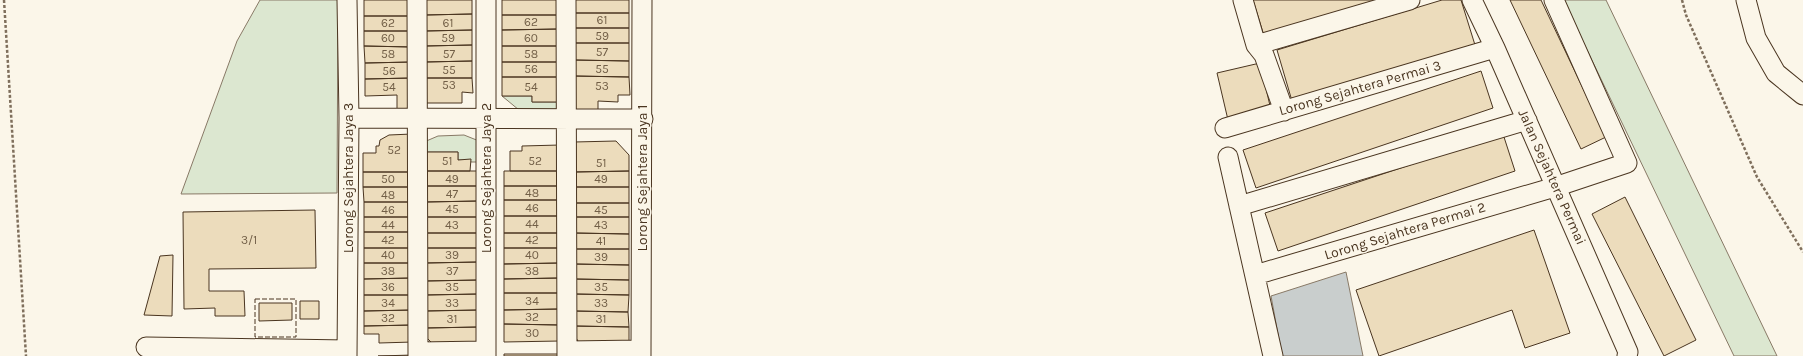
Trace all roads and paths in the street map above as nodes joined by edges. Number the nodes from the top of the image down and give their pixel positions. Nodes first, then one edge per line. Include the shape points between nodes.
1 (4, 0) edge
2 (347, 0) edge
3 (417, 0) edge
4 (486, 0) edge
5 (566, 0) edge
6 (642, 0) edge
7 (1243, 0) edge
8 (1410, 0) edge
9 (1472, 0) edge
10 (1554, 0) edge
11 (1682, 0) edge
12 (1746, 0) edge
13 (1256, 45) junction
14 (1495, 48) junction
15 (1803, 95) edge
16 (1284, 111) junction
17 (349, 118) junction
18 (418, 118) junction
19 (486, 119) junction
20 (567, 119) junction
21 (643, 119) junction
22 (1527, 120) junction
23 (1225, 128) dead end
24 (1228, 158) dead end
25 (1555, 186) junction
26 (1239, 206) junction
27 (1803, 252) edge
28 (1255, 276) junction
29 (146, 347) dead end
30 (347, 353) edge
31 (567, 353) edge
32 (641, 353) edge
33 (418, 354) edge
34 (486, 354) edge
35 (26, 356) edge
36 (1273, 356) edge
37 (1627, 356) edge

1 - 35 path
2 - 17 street, Lorong Sejahtera Jaya 3
3 - 18 street
4 - 19 street, Lorong Sejahtera Jaya 2
5 - 20 street
6 - 21 street, Lorong Sejahtera Jaya 1
7 - 13 street
8 - 13 street
9 - 14 street, Jalan Sejahtera Permai
10 - 25 street, Lorong Sejahtera Permai 2 via 1627,163
11 - 27 path via 1686,15 1757,177
12 - 15 street via 1756,38 1776,74
13 - 16 street via 1264,55
14 - 16 street, Lorong Sejahtera Permai 3
14 - 22 street, Jalan Sejahtera Permai
16 - 23 street, Lorong Sejahtera Permai 3
17 - 18 street
17 - 30 street, Lorong Sejahtera Jaya 3
18 - 19 street
18 - 33 street
19 - 20 street
19 - 34 street, Lorong Sejahtera Jaya 2
20 - 21 street
20 - 31 street
21 - 32 street, Lorong Sejahtera Jaya 1
22 - 25 street, Jalan Sejahtera Permai
22 - 26 street
24 - 26 street
25 - 28 street, Lorong Sejahtera Permai 2
25 - 37 street, Jalan Sejahtera Permai via 1628,352
26 - 28 street
28 - 36 street
29 - 30 street
31 - 32 street
33 - 34 street

